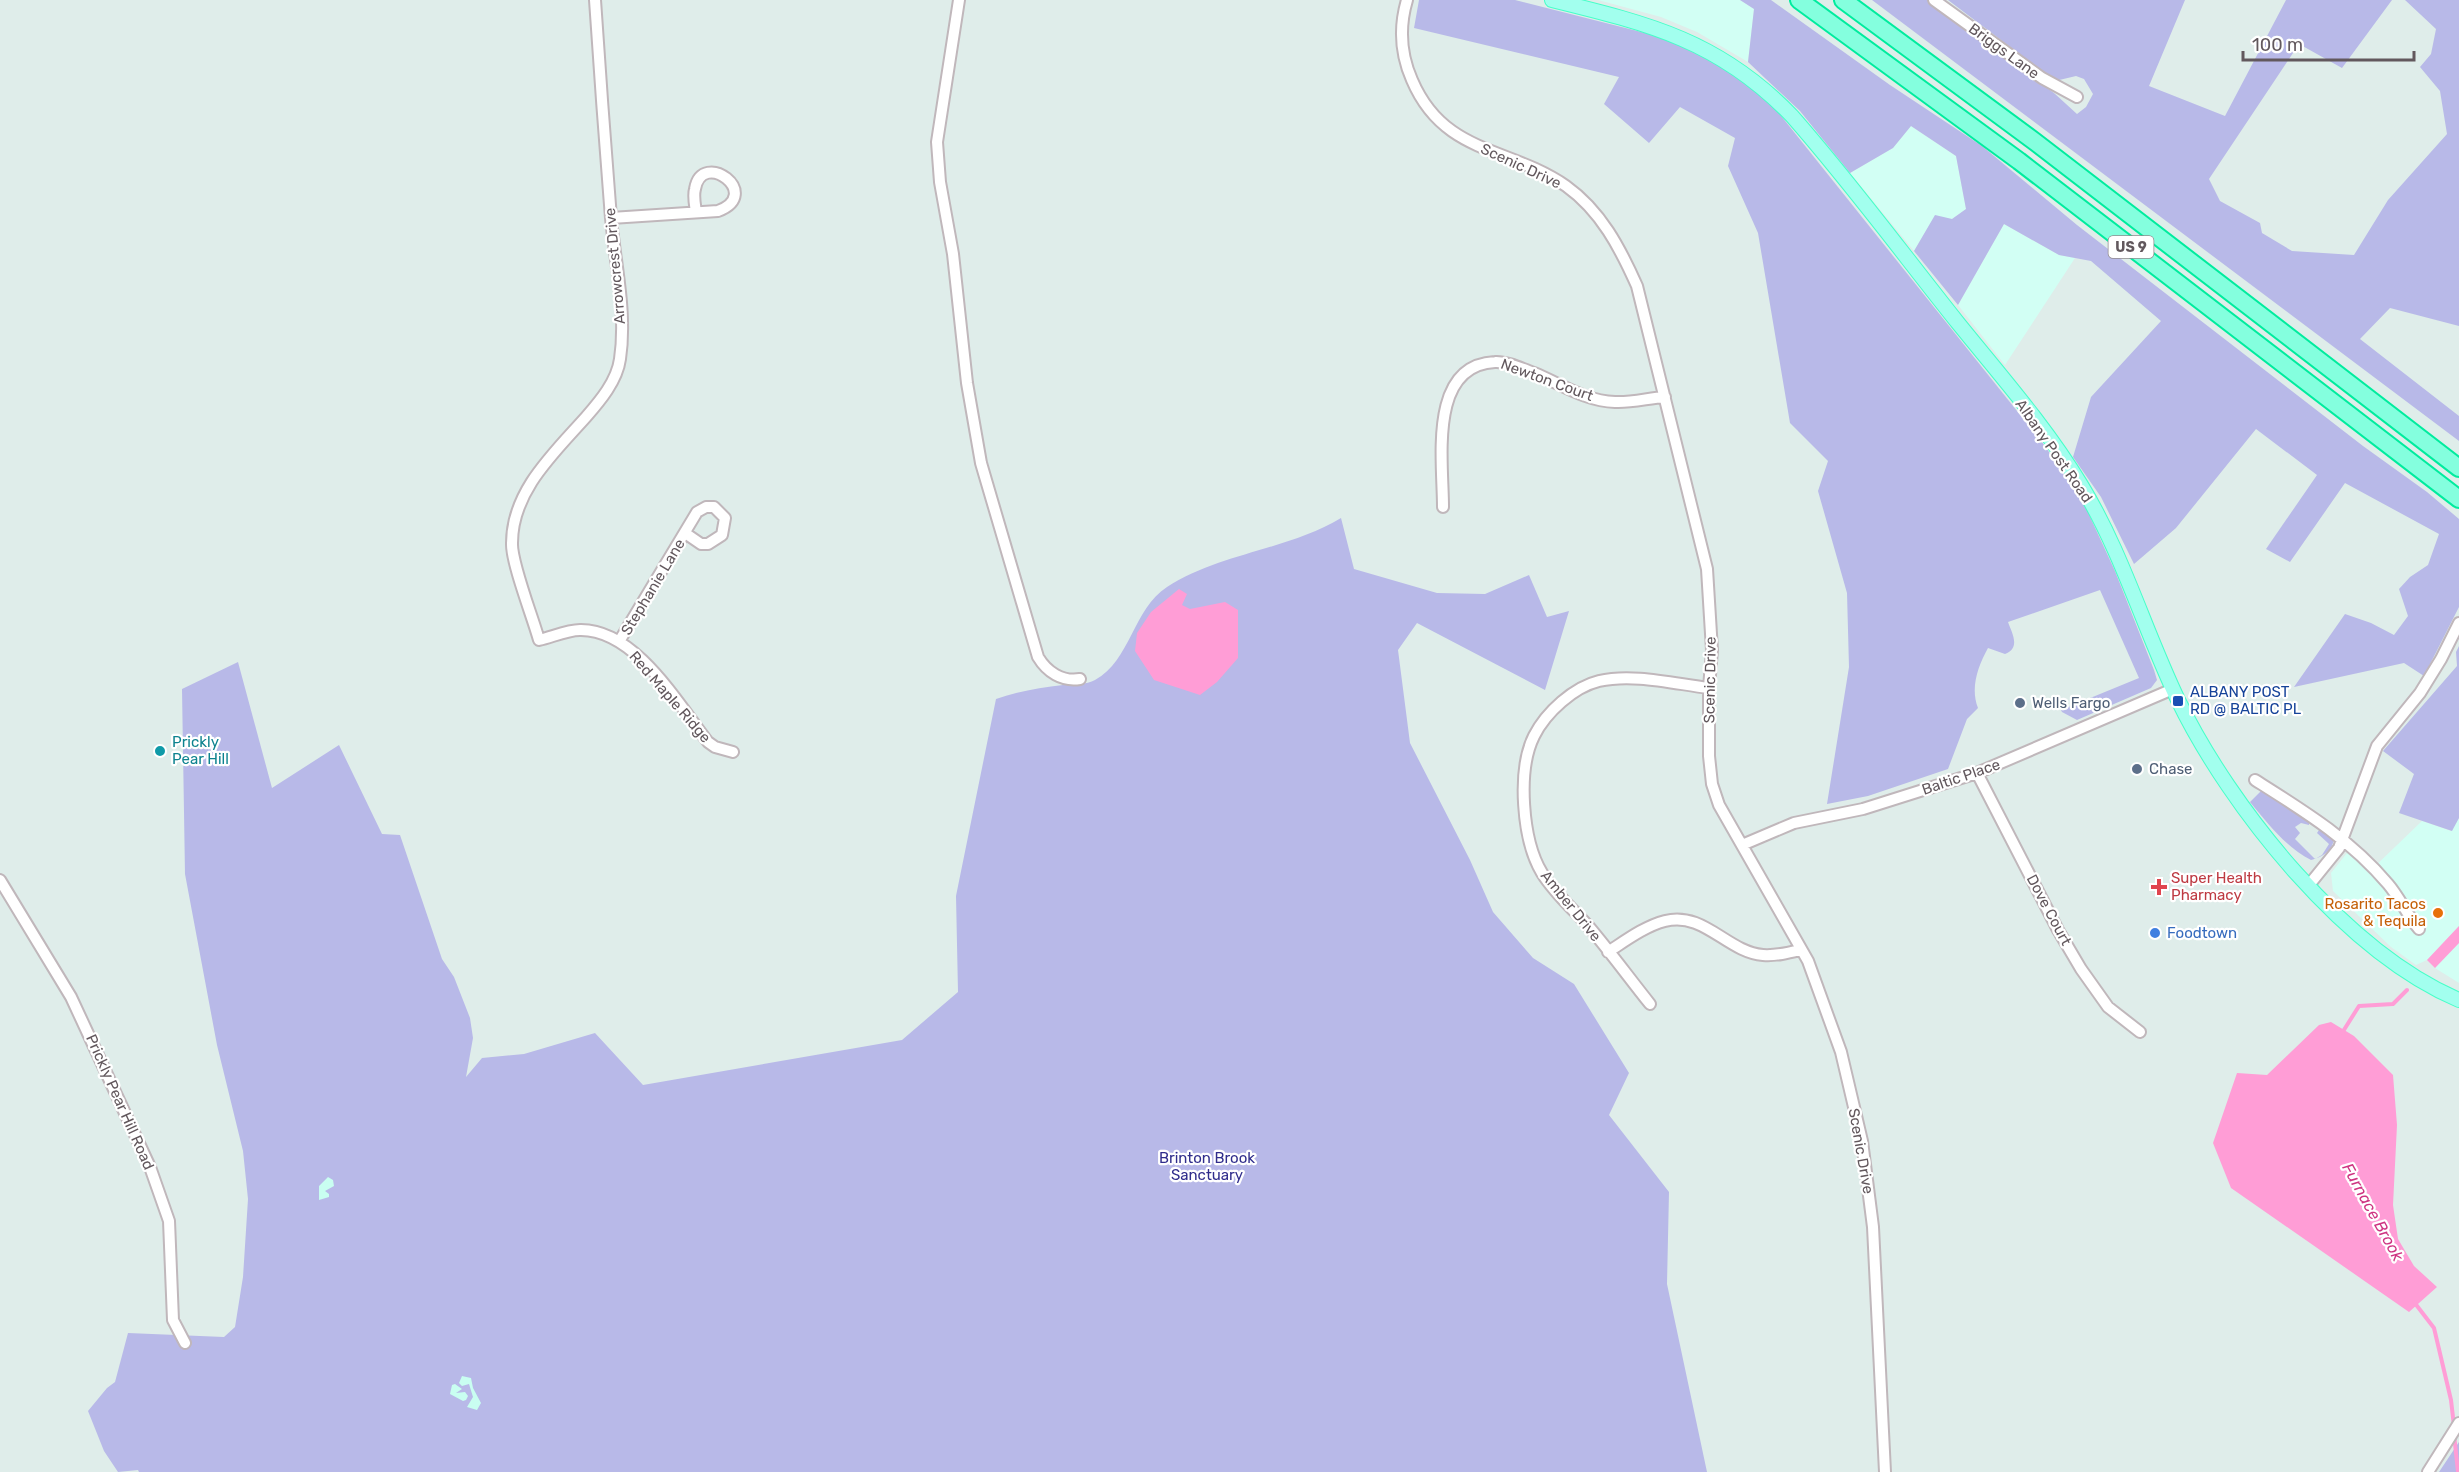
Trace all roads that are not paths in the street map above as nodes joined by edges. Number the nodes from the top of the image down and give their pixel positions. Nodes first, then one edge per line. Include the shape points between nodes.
1 (594, 0) edge
2 (959, 0) edge
3 (1407, 0) edge
4 (1552, 0) edge
5 (1799, 0) edge
6 (1843, 0) edge
7 (1934, 0) edge
8 (2077, 97) dead end
9 (696, 212) dead end
10 (611, 218) junction
11 (1665, 397) junction
12 (2459, 468) edge
13 (2459, 500) edge
14 (1443, 507) dead end
15 (686, 533) dead end
16 (2459, 623) edge
17 (539, 640) joint
18 (620, 640) junction
19 (1080, 679) dead end
20 (1709, 688) junction
21 (2173, 689) junction
22 (734, 752) dead end
23 (1977, 773) junction
24 (2255, 780) dead end
25 (2343, 838) junction
26 (1742, 845) junction
27 (0, 880) edge
28 (2309, 885) junction
29 (2419, 929) dead end
30 (1800, 950) junction
31 (1608, 952) junction
32 (2459, 1000) edge
33 (1650, 1004) dead end
34 (2140, 1032) dead end
35 (185, 1343) dead end
36 (2459, 1423) edge
37 (1884, 1472) edge
38 (2428, 1472) edge

1 - 10 street, Arrowcrest Drive
2 - 19 street via 938,142 940,182 981,463 1038,657 1060,678
3 - 11 street, Scenic Drive via 1402,18 1404,62 1433,117 1484,150 1536,170 1566,187 1598,215 1637,286
4 - 21 main road, Albany Post Road via 1656,27 1704,48 1745,73 1792,116 2071,470 2104,526
5 - 13 highway, US 9 via 2019,161
6 - 12 highway, US 9 via 2034,141
7 - 8 street, Briggs Lane via 2050,84
9 - 10 street
10 - 17 street, Arrowcrest Drive via 621,308 620,359 614,378 598,404 541,469 523,496 516,516 512,545
11 - 14 street, Newton Court via 1616,402 1586,397 1496,361 1467,368 1450,390 1443,422
11 - 20 street, Scenic Drive via 1707,569 1712,650
15 - 18 street, Stephanie Lane
16 - 25 street via 2420,693 2374,752
17 - 18 street, Red Maple Ridge via 580,630
18 - 22 street, Red Maple Ridge via 654,673 708,742
20 - 26 street, Scenic Drive via 1712,784
20 - 31 street, Amber Drive via 1633,679 1599,681 1563,702 1534,736 1523,786 1528,841 1541,873
21 - 23 street, Baltic Place
21 - 28 main road, Albany Post Road via 2197,736 2239,801
23 - 26 street, Baltic Place via 1863,809 1794,823
23 - 34 street, Dove Court via 2081,969 2108,1007
24 - 25 street
25 - 28 street via 2334,857
25 - 29 street via 2386,882
26 - 30 street, Scenic Drive
27 - 35 street, Prickly Pear Hill Road via 71,997 150,1167 169,1221 173,1320
28 - 32 main road, Albany Post Road via 2389,959
30 - 31 street, Amber Drive via 1762,955 1680,918 1663,921
30 - 37 street, Scenic Drive via 1808,961 1841,1052 1862,1141 1873,1227
31 - 33 street, Amber Drive
36 - 38 street

